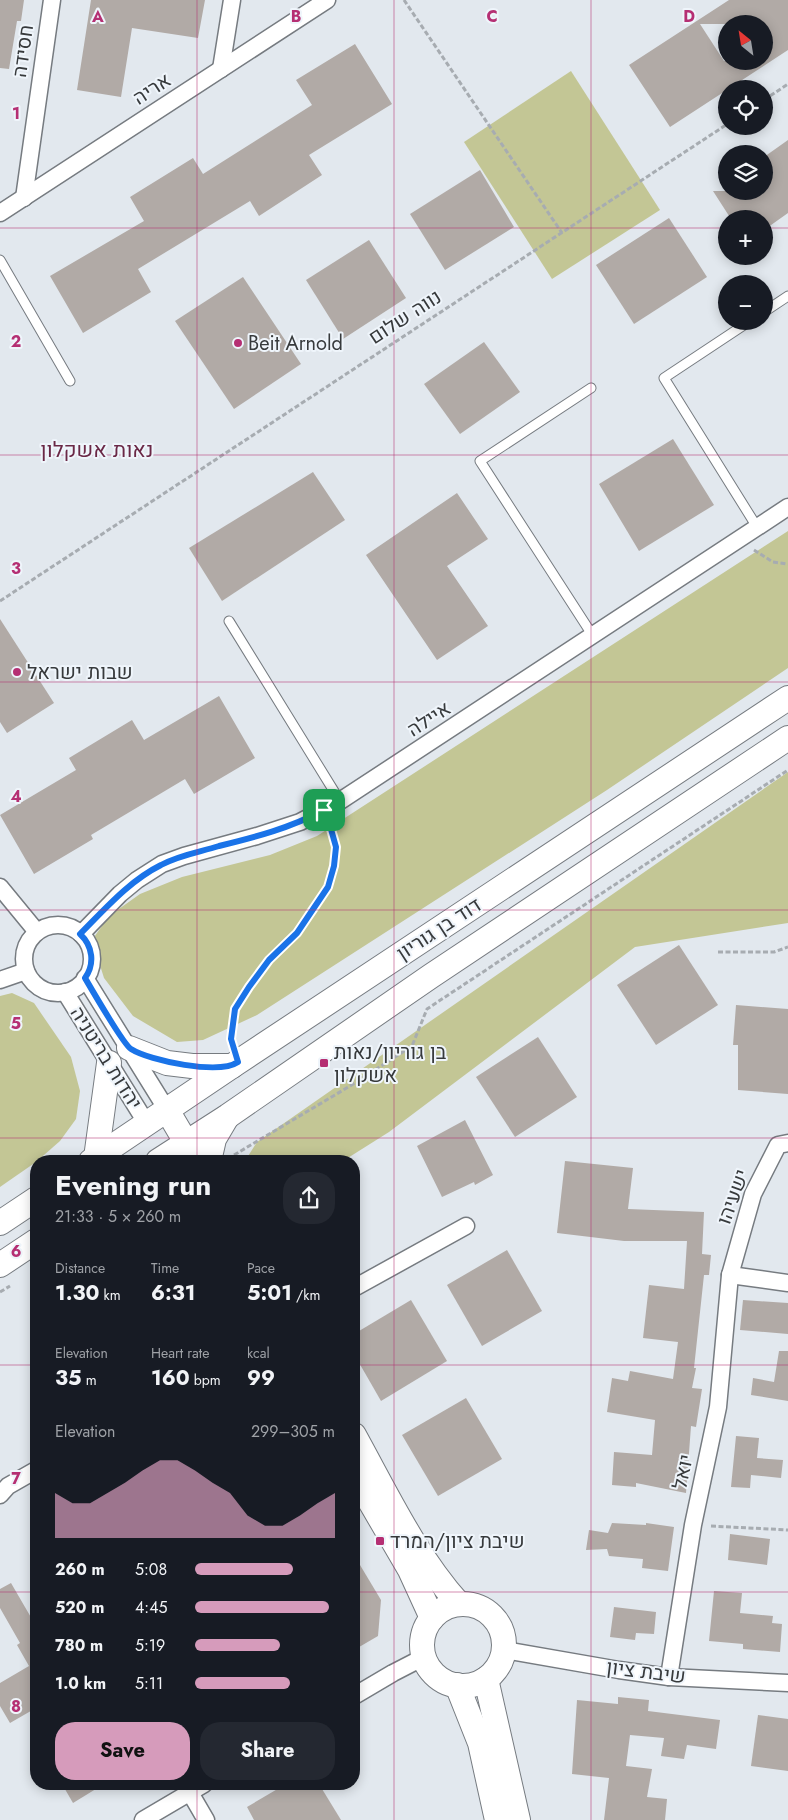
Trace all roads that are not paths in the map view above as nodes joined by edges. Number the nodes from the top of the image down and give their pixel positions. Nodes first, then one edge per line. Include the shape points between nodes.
1 (52, 0) edge
2 (232, 0) edge
3 (326, 0) edge
4 (221, 69) junction
5 (24, 198) junction
6 (0, 214) edge
7 (0, 260) edge
8 (788, 296) edge
9 (773, 306) edge
10 (736, 330) edge
11 (70, 381) dead end
12 (591, 388) dead end
13 (788, 507) edge
14 (750, 532) junction
15 (229, 621) dead end
16 (593, 636) junction
17 (788, 698) edge
18 (788, 738) edge
19 (340, 801) junction
20 (0, 887) edge
21 (37, 932) junction
22 (80, 934) junction
23 (26, 971) junction
24 (85, 978) junction
25 (0, 980) edge
26 (64, 992) junction
27 (129, 1048) junction
28 (109, 1063) junction
29 (235, 1064) junction
30 (167, 1110) junction
31 (228, 1116) junction
32 (147, 1124) junction
33 (788, 1143) edge
34 (191, 1152) edge
35 (95, 1155) edge
36 (101, 1155) edge
37 (163, 1155) edge
38 (210, 1155) edge
39 (30, 1202) edge
40 (0, 1223) edge
41 (466, 1226) dead end
42 (30, 1245) edge
43 (0, 1265) edge
44 (730, 1275) junction
45 (788, 1283) edge
46 (360, 1285) edge
47 (360, 1446) edge
48 (30, 1473) edge
49 (360, 1484) edge
50 (0, 1495) edge
51 (459, 1604) junction
52 (432, 1618) junction
53 (504, 1650) junction
54 (424, 1658) junction
55 (669, 1676) junction
56 (486, 1679) junction
57 (788, 1683) edge
58 (458, 1685) junction
59 (360, 1692) edge
60 (185, 1790) edge
61 (189, 1790) edge
62 (143, 1820) edge
63 (206, 1820) edge
64 (498, 1820) edge
65 (518, 1820) edge

1 - 5 street, חסידה
2 - 4 street
3 - 4 street, אריה
4 - 5 street, אריה
5 - 6 street, אריה
7 - 11 lane
8 - 9 lane
10 - 14 lane via 664,378
12 - 16 lane via 480,461
13 - 14 street, איילה
14 - 16 street, איילה
15 - 19 lane
16 - 19 street, איילה
17 - 29 main road, דוד בן גוריון
18 - 31 main road, דוד בן גוריון via 430,976
19 - 22 street, איילה via 300,822 162,864 120,894
20 - 21 street
21 - 22 street via 57,925
21 - 23 street via 25,950
22 - 24 street via 90,947 92,956
23 - 25 street
23 - 26 street via 41,989 52,993
24 - 26 street via 74,989
24 - 27 street, יהדות בריטניה
26 - 28 street, יהדות בריטניה
27 - 29 main road via 167,1063 192,1066
27 - 30 street, יהדות בריטניה
28 - 32 street, יהדות בריטניה
28 - 35 main road
29 - 30 main road, דוד בן גוריון
30 - 32 main road, דוד בן גוריון
30 - 34 main road, יהדות בריטניה
31 - 34 main road, דוד בן גוריון
31 - 38 main road via 214,1138
32 - 36 main road, דוד בן גוריון
32 - 37 main road
33 - 44 street, ישעיהו via 778,1145 753,1194
39 - 40 main road
41 - 46 street
42 - 43 main road
44 - 45 street
44 - 55 street, יואל via 718,1408 693,1524
47 - 51 main road via 426,1563
48 - 50 street via 8,1486
49 - 52 main road via 410,1570
51 - 52 main road via 444,1608
51 - 53 main road via 480,1607 497,1620 502,1629
52 - 54 main road via 424,1633
53 - 55 street, שיבת ציון
53 - 56 main road via 498,1667
54 - 58 main road via 433,1673
54 - 59 street
55 - 57 street, שיבת ציון
56 - 58 main road via 472,1685
56 - 65 main road
58 - 64 main road via 480,1743
60 - 62 street
61 - 63 street

